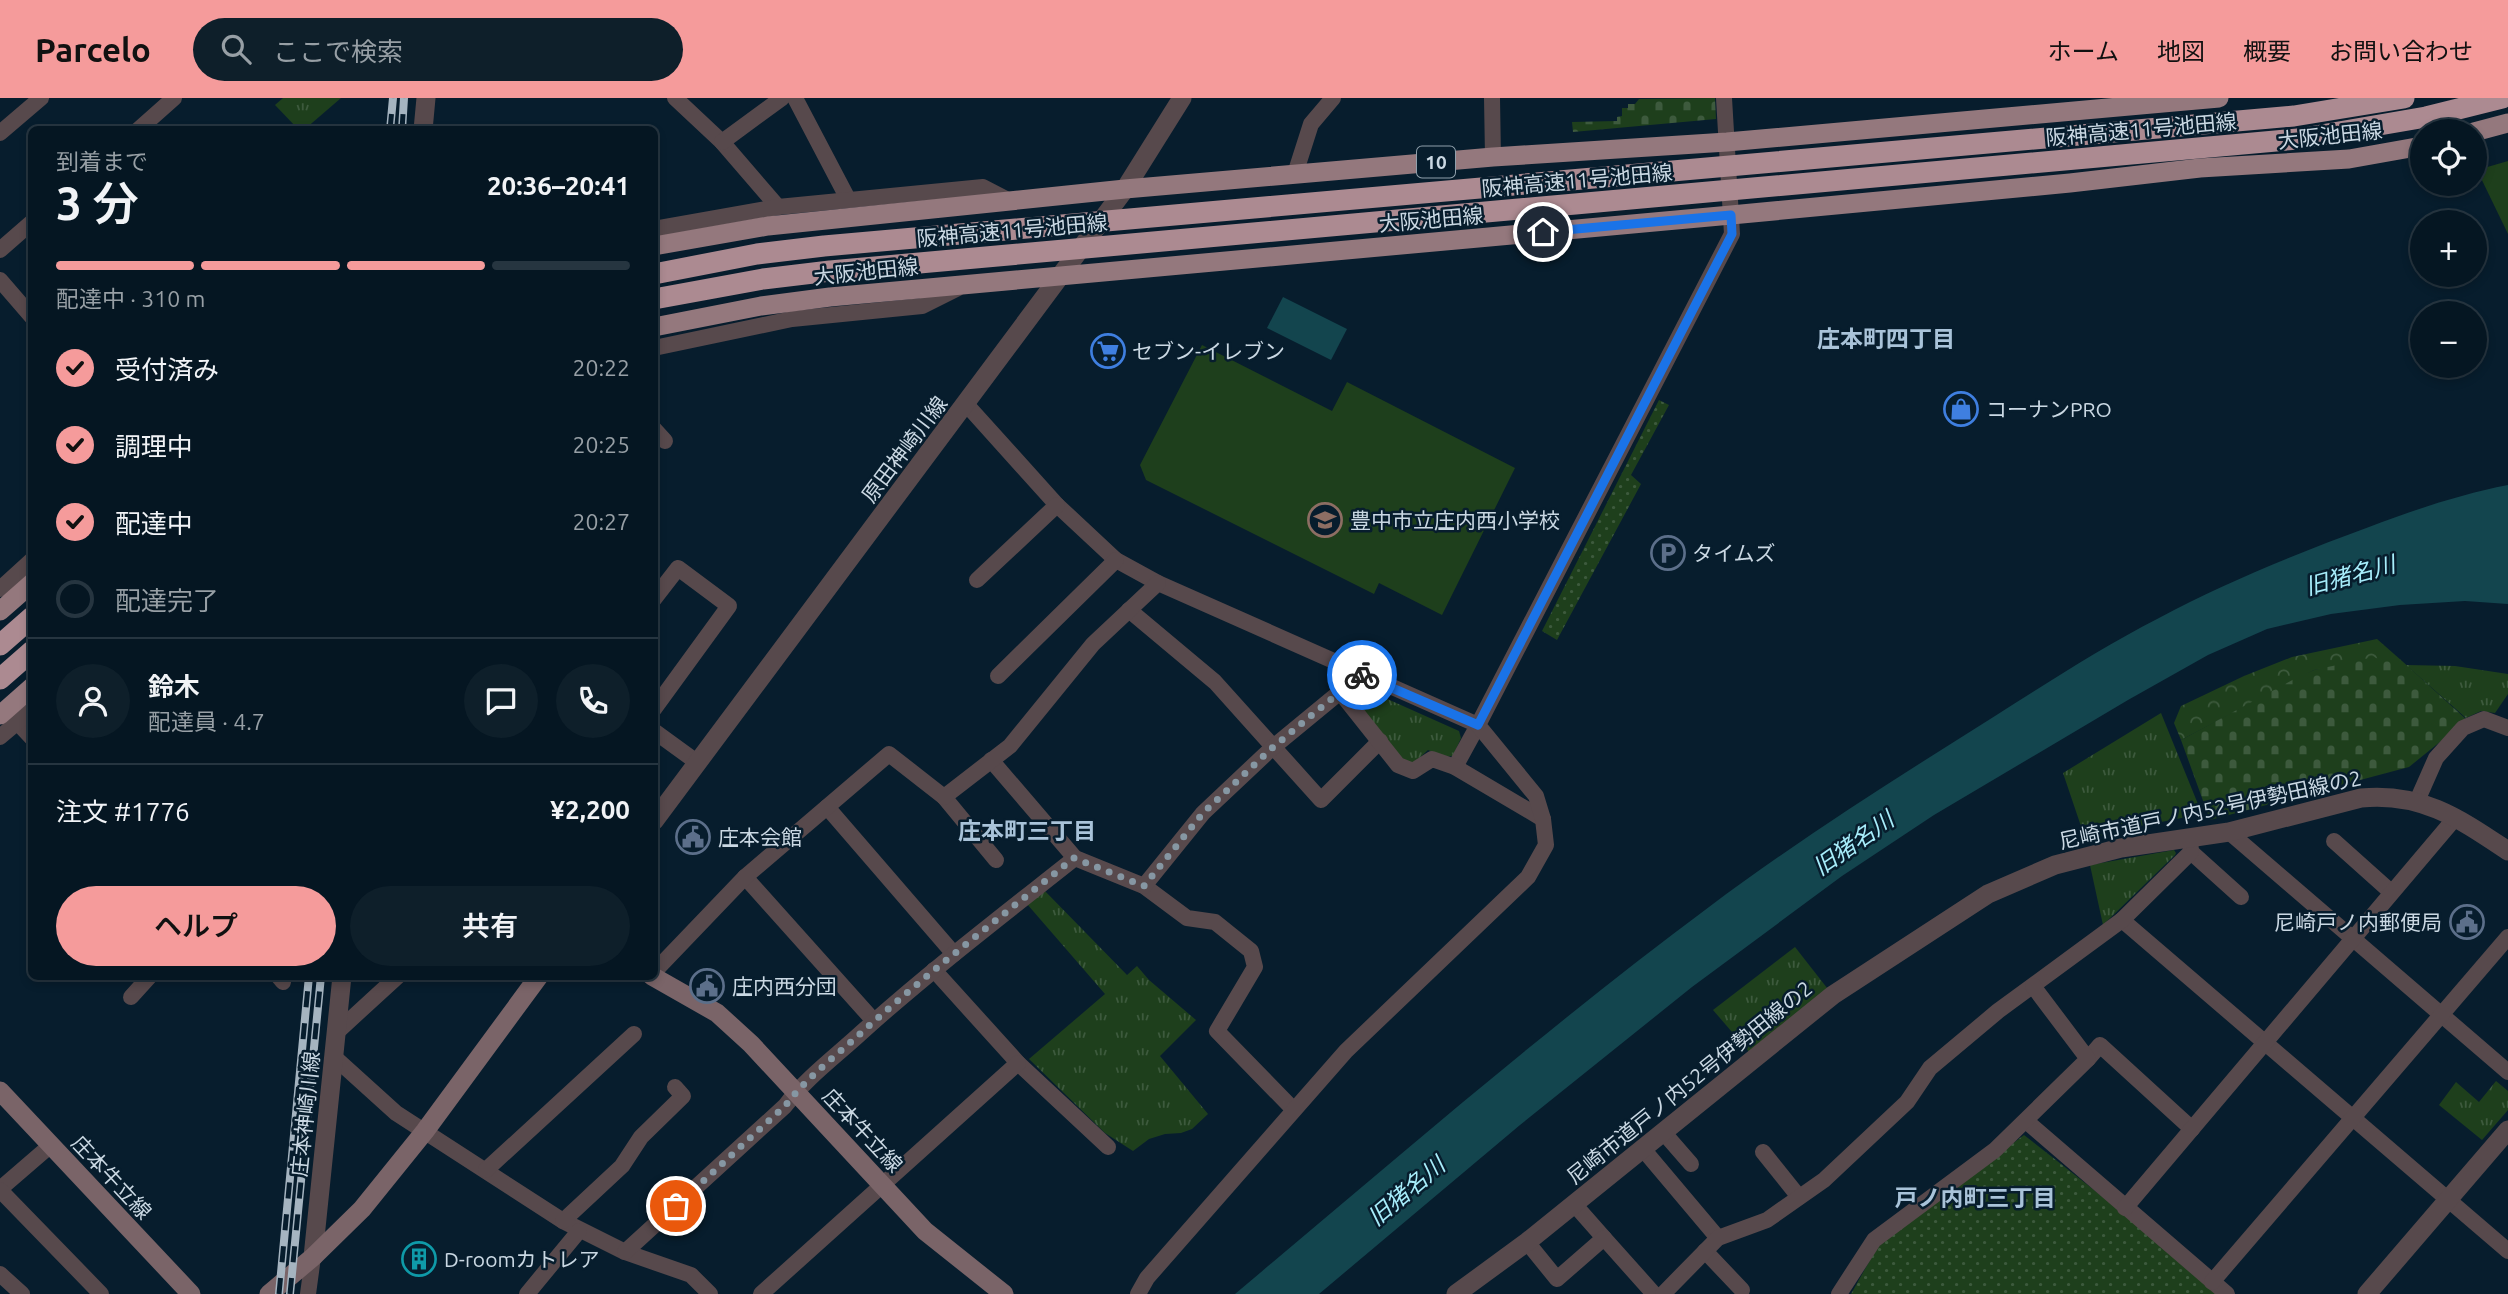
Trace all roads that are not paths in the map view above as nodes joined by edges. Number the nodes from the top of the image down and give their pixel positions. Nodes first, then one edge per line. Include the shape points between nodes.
1 (41, 98) edge
2 (426, 98) edge
3 (675, 98) edge
4 (782, 98) edge
5 (795, 98) edge
6 (1182, 98) edge
7 (1333, 98) edge
8 (1492, 98) edge
9 (1724, 98) edge
10 (2220, 98) edge
11 (2404, 98) edge
12 (2502, 98) edge
13 (2194, 99) edge
14 (168, 100) edge
15 (2508, 123) edge
16 (142, 126) edge
17 (424, 126) edge
18 (2487, 129) edge
19 (0, 133) edge
20 (722, 142) junction
21 (1727, 142) junction
22 (2410, 148) edge
23 (1493, 157) junction
24 (2200, 168) junction
25 (1295, 174) junction
26 (1125, 189) junction
27 (848, 199) junction
28 (1010, 201) junction
29 (778, 207) junction
30 (1731, 215) junction
31 (28, 226) edge
32 (658, 228) edge
33 (658, 245) edge
34 (0, 250) edge
35 (658, 273) edge
36 (1061, 276) junction
37 (0, 280) edge
38 (966, 284) junction
39 (658, 298) edge
40 (28, 312) edge
41 (658, 327) edge
42 (658, 347) edge
43 (966, 404) junction
44 (1057, 505) junction
45 (1116, 560) junction
46 (28, 564) edge
47 (977, 580) dead end
48 (1158, 583) junction
49 (28, 586) edge
50 (0, 589) edge
51 (658, 595) edge
52 (1129, 610) junction
53 (0, 611) edge
54 (28, 620) edge
55 (0, 645) edge
56 (28, 654) edge
57 (1356, 672) junction
58 (998, 676) dead end
59 (0, 679) edge
60 (28, 692) edge
61 (1340, 692) junction
62 (658, 704) edge
63 (28, 712) edge
64 (8, 719) edge
65 (1478, 725) junction
66 (2508, 727) edge
67 (658, 734) edge
68 (28, 735) edge
69 (0, 737) edge
70 (1380, 741) junction
71 (1272, 748) junction
72 (990, 760) junction
73 (698, 763) junction
74 (1455, 767) junction
75 (944, 797) junction
76 (2417, 801) junction
77 (827, 807) junction
78 (658, 816) edge
79 (2456, 817) junction
80 (1543, 820) junction
81 (2228, 832) junction
82 (2333, 841) dead end
83 (2191, 845) junction
84 (2508, 851) edge
85 (1074, 858) junction
86 (996, 860) dead end
87 (745, 877) junction
88 (1144, 886) junction
89 (2391, 892) junction
90 (2241, 897) dead end
91 (2122, 920) junction
92 (2508, 937) edge
93 (2353, 939) junction
94 (954, 954) junction
95 (658, 968) edge
96 (933, 970) junction
97 (658, 979) edge
98 (146, 980) edge
99 (342, 980) edge
100 (394, 980) edge
101 (536, 980) edge
102 (2033, 986) junction
103 (131, 997) dead end
104 (2443, 1016) junction
105 (874, 1021) junction
106 (338, 1031) junction
107 (634, 1034) dead end
108 (2265, 1042) junction
109 (333, 1056) junction
110 (2088, 1059) junction
111 (1017, 1063) junction
112 (2508, 1072) edge
113 (676, 1087) dead end
114 (0, 1091) edge
115 (796, 1091) junction
116 (1293, 1109) junction
117 (2354, 1119) junction
118 (2026, 1121) junction
119 (2192, 1129) junction
120 (2508, 1130) edge
121 (425, 1131) junction
122 (1664, 1133) junction
123 (51, 1145) junction
124 (1108, 1147) dead end
125 (1643, 1149) junction
126 (1763, 1152) dead end
127 (1691, 1164) dead end
128 (486, 1170) junction
129 (883, 1185) junction
130 (0, 1189) edge
131 (1799, 1197) junction
132 (2449, 1200) junction
133 (1574, 1204) junction
134 (2125, 1208) junction
135 (563, 1222) junction
136 (579, 1231) junction
137 (1604, 1238) junction
138 (1718, 1238) junction
139 (1527, 1242) junction
140 (1705, 1251) junction
141 (2508, 1251) edge
142 (625, 1252) junction
143 (313, 1257) junction
144 (0, 1274) edge
145 (2212, 1282) junction
146 (1742, 1290) dead end
147 (22, 1294) edge
148 (101, 1294) edge
149 (191, 1294) edge
150 (269, 1294) edge
151 (308, 1294) edge
152 (527, 1294) edge
153 (710, 1294) edge
154 (761, 1294) edge
155 (1004, 1294) edge
156 (1138, 1294) edge
157 (1456, 1294) edge
158 (1654, 1294) edge
159 (1663, 1294) edge
160 (1839, 1294) edge
161 (2227, 1294) edge
162 (2368, 1294) edge

1 - 19 street
2 - 17 street
3 - 20 street
4 - 20 street
5 - 27 street
6 - 26 street, 原田神崎川線
7 - 25 street via 1311,124
8 - 23 street
9 - 21 street
10 - 13 main road, 10
11 - 35 highway, 阪神高速11号池田線, bridge via 2294,116 824,246
12 - 39 highway, 阪神高速11号池田線, bridge via 2426,117 2298,139 830,271
13 - 21 main road, 10
13 - 24 street
14 - 16 street
15 - 18 main road
20 - 29 street
21 - 23 main road, 10
21 - 30 street
22 - 24 main road, 大阪池田線 via 2349,159
23 - 25 main road, 10
24 - 30 main road, 大阪池田線
25 - 26 main road, 10
26 - 28 main road, 10
26 - 36 street, 原田神崎川線
27 - 28 street via 983,187
27 - 29 street
28 - 33 main road, 10 via 768,226
29 - 32 street
30 - 36 main road, 大阪池田線
30 - 65 street via 1732,234 1723,253
31 - 34 street
36 - 38 main road, 大阪池田線
36 - 43 street, 原田神崎川線
37 - 40 street
38 - 41 main road, 大阪池田線 via 761,306
38 - 42 street via 922,306 792,319
43 - 44 street
43 - 73 street, 原田神崎川線
44 - 45 street
44 - 47 street
45 - 48 street
45 - 58 street
46 - 50 street
48 - 52 street
48 - 57 street
49 - 53 main road
51 - 62 street via 678,568 729,606
52 - 71 street via 1215,682
52 - 72 street via 1093,644 1010,746
54 - 55 highway
56 - 59 highway
57 - 61 street
57 - 65 street
60 - 64 main road
61 - 70 street
61 - 71 street
63 - 64 street
64 - 68 street
64 - 69 street
65 - 74 street
65 - 80 street via 1536,796
66 - 76 street via 2484,719 2463,728 2435,758
67 - 73 street
70 - 71 street via 1321,800
70 - 74 street via 1398,765 1413,771 1432,759
71 - 88 street via 1203,813
72 - 75 street
72 - 85 street
73 - 78 street, 原田神崎川線
74 - 80 street
75 - 77 street via 889,754
75 - 86 street
76 - 79 street, 尼崎市道戸ノ内52号伊勢田線の2
76 - 81 street, 尼崎市道戸ノ内52号伊勢田線の2 via 2361,798
77 - 87 street
77 - 94 street
79 - 84 street, 尼崎市道戸ノ内52号伊勢田線の2
79 - 89 street
80 - 116 street via 1546,845 1528,877 1346,1051
81 - 83 street, 尼崎市道戸ノ内52号伊勢田線の2
81 - 93 street
82 - 89 street
83 - 90 street
83 - 91 street
83 - 122 street, 尼崎市道戸ノ内52号伊勢田線の2 via 2121,848 2055,865 1988,894 1833,995
85 - 88 street
85 - 94 street
87 - 95 street
87 - 105 street
88 - 116 street via 1187,919 1215,922 1251,951 1255,967 1217,1031
89 - 93 street
91 - 102 street
91 - 108 street
92 - 104 street
93 - 104 street
93 - 108 street
94 - 96 street
96 - 105 street
96 - 111 street
97 - 115 main road, 庄本牛立線 via 717,1013
98 - 103 street
99 - 106 street, 庄本神崎川線
100 - 106 street
101 - 121 main road
102 - 110 street
102 - 131 street via 1930,1068 1907,1102 1824,1180
104 - 112 street
104 - 117 street
105 - 115 street
106 - 109 street, 庄本神崎川線
107 - 128 street
108 - 117 street
108 - 119 street
109 - 121 street via 396,1113
109 - 143 street, 庄本神崎川線
110 - 118 street
110 - 119 street via 2099,1045
111 - 124 street
111 - 129 street
113 - 135 street via 683,1096 641,1137 622,1166
114 - 123 main road, 庄本牛立線
115 - 129 main road, 庄本牛立線
115 - 142 street
116 - 156 street
117 - 132 street
117 - 145 street
118 - 134 street
118 - 160 street via 1995,1150 1874,1240
119 - 134 street
120 - 132 street
121 - 128 street
121 - 143 main road via 362,1209
122 - 125 street, 尼崎市道戸ノ内52号伊勢田線の2
122 - 127 street
123 - 130 street
123 - 149 main road, 庄本牛立線
125 - 133 street, 尼崎市道戸ノ内52号伊勢田線の2
125 - 138 street
126 - 131 street
128 - 135 street
129 - 154 street
129 - 155 main road, 庄本牛立線 via 925,1230
130 - 148 street
131 - 138 street via 1766,1220
132 - 141 street
132 - 162 street
133 - 137 street
133 - 139 street, 尼崎市道戸ノ内52号伊勢田線の2
134 - 145 street
135 - 136 street
136 - 142 street
136 - 152 street
137 - 139 street via 1557,1279
137 - 158 street
138 - 140 street
139 - 157 street, 尼崎市道戸ノ内52号伊勢田線の2
140 - 146 street
140 - 159 street
142 - 153 street via 691,1275
143 - 150 main road
143 - 151 street
144 - 147 street
145 - 161 street

